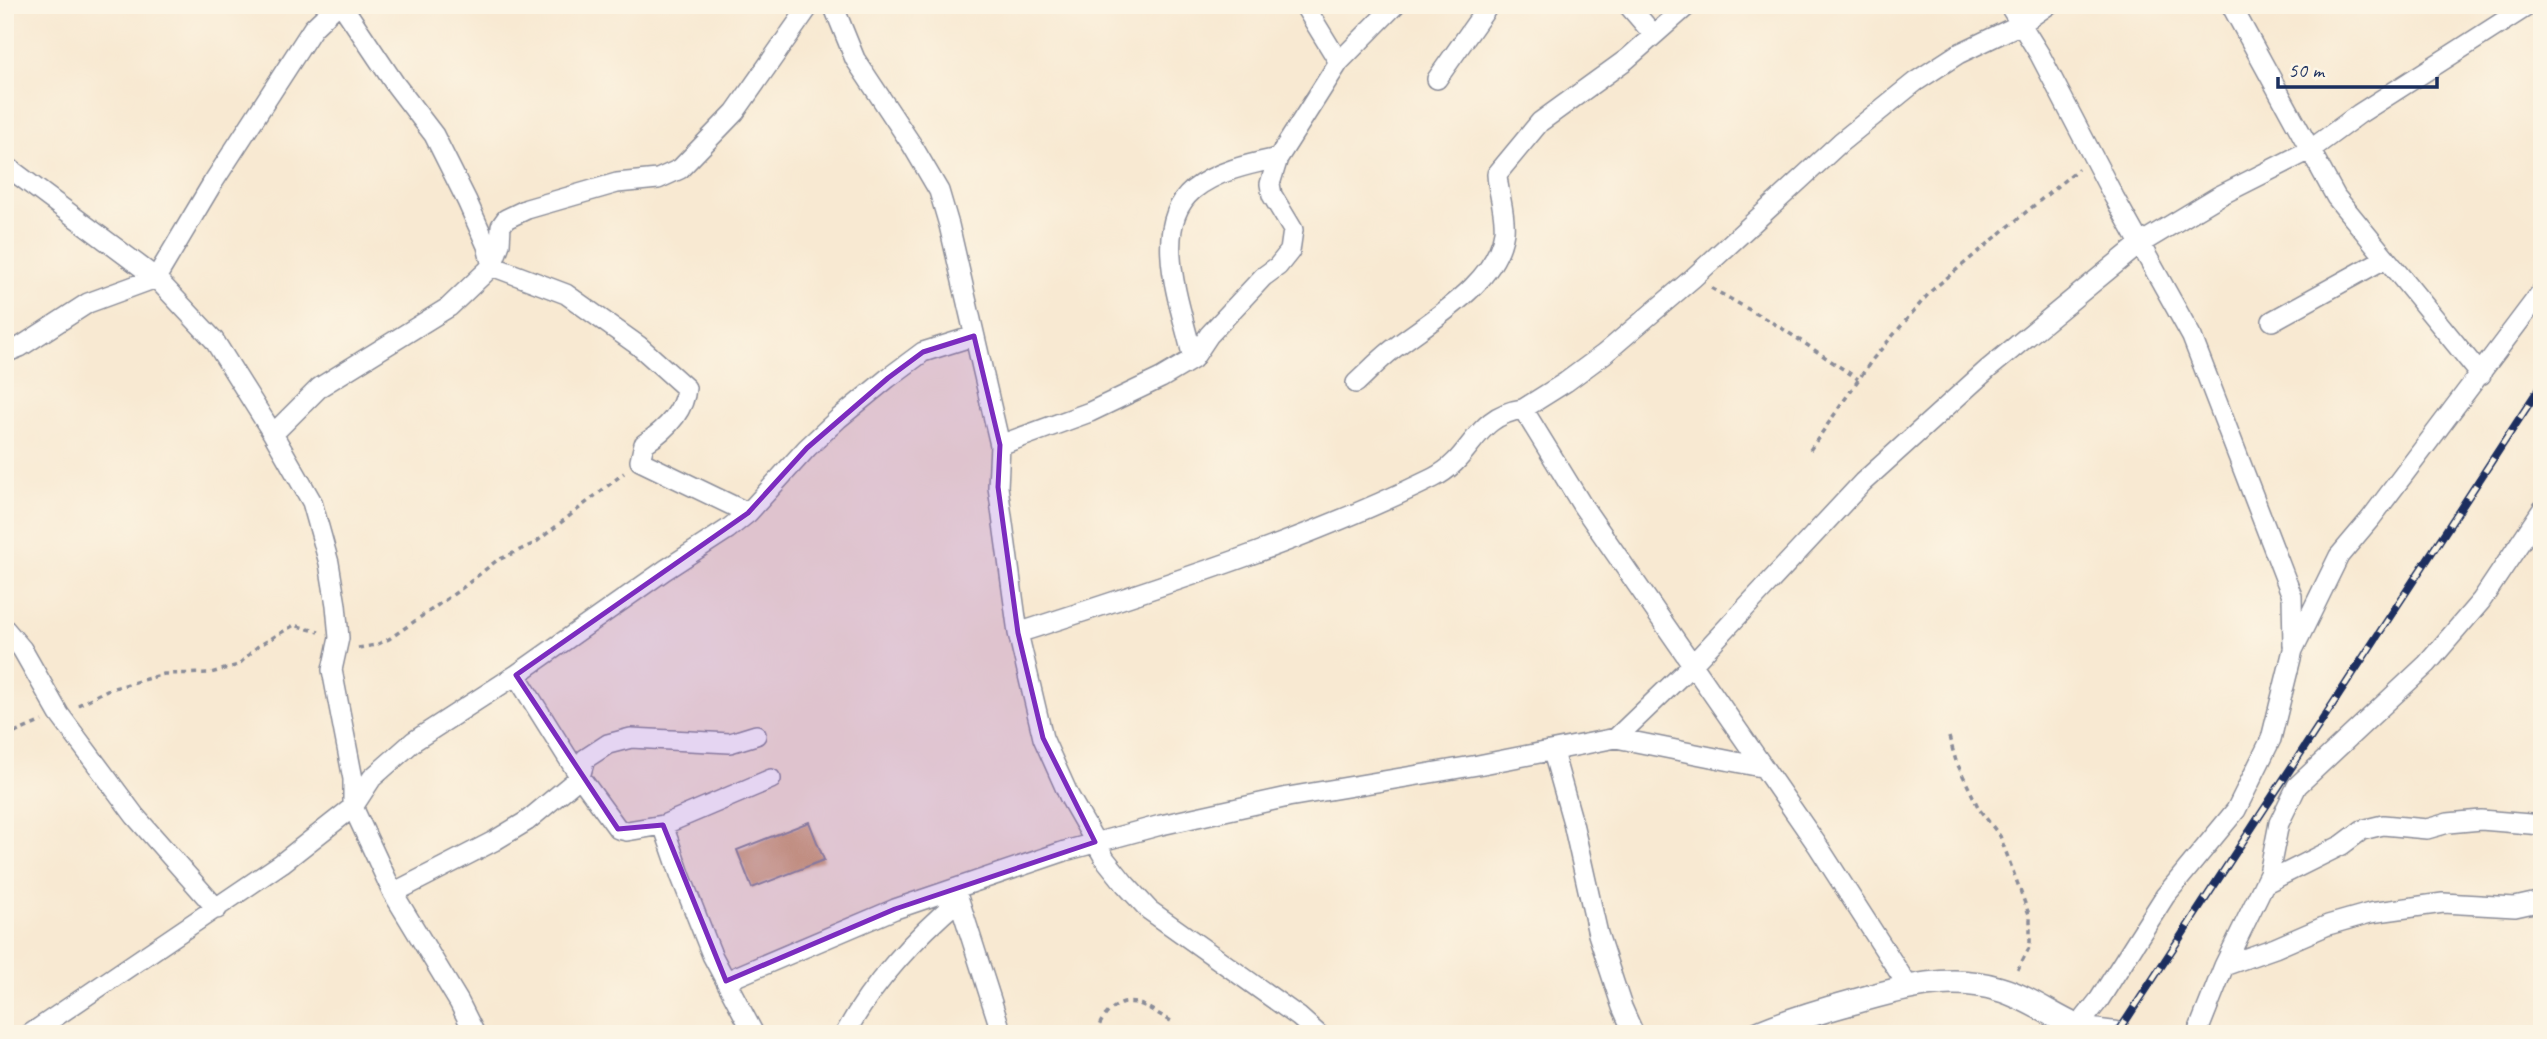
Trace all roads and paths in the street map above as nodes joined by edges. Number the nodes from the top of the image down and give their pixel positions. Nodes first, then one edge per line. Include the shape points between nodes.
1 (339, 5) edge
2 (810, 5) edge
3 (833, 5) edge
4 (1304, 5) edge
5 (1395, 5) edge
6 (1489, 5) edge
7 (1628, 5) edge
8 (1688, 5) edge
9 (2009, 5) edge
10 (2048, 5) edge
11 (2231, 5) edge
12 (2529, 5) edge
13 (2021, 24) junction
14 (1654, 35) junction
15 (1339, 62) junction
16 (1437, 79) dead end
17 (2309, 150) junction
18 (2093, 157) junction
19 (1278, 158) junction
20 (5, 165) edge
21 (2141, 243) junction
22 (2386, 258) junction
23 (492, 266) junction
24 (156, 278) junction
25 (1693, 278) junction
26 (2542, 292) edge
27 (2272, 321) dead end
28 (974, 337) junction
29 (5, 353) edge
30 (1193, 359) junction
31 (2481, 375) junction
32 (1858, 380) junction
33 (1356, 383) dead end
34 (1524, 409) junction
35 (273, 434) junction
36 (1000, 445) junction
37 (1810, 450) dead end
38 (639, 461) junction
39 (2542, 510) edge
40 (748, 513) junction
41 (5, 629) edge
42 (1018, 633) junction
43 (338, 643) junction
44 (2293, 650) junction
45 (1692, 665) junction
46 (516, 675) junction
47 (59, 714) junction
48 (756, 735) dead end
49 (5, 737) edge
50 (1949, 737) dead end
51 (1616, 738) junction
52 (1553, 751) junction
53 (1761, 767) junction
54 (580, 777) junction
55 (771, 779) dead end
56 (353, 807) junction
57 (663, 825) junction
58 (2542, 825) edge
59 (1095, 842) junction
60 (2264, 884) junction
61 (393, 893) junction
62 (956, 895) junction
63 (2542, 901) edge
64 (217, 909) junction
65 (2224, 966) junction
66 (726, 981) junction
67 (1908, 986) junction
68 (2006, 992) junction
69 (1171, 1021) dead end
70 (2075, 1031) edge
71 (30, 1034) edge
72 (475, 1034) edge
73 (754, 1034) edge
74 (845, 1034) edge
75 (1002, 1034) edge
76 (1096, 1034) edge
77 (1318, 1034) edge
78 (1634, 1034) edge
79 (1757, 1034) edge
80 (2117, 1034) edge
81 (2197, 1034) edge

1 - 23 street via 434,135 487,246
1 - 24 street via 313,28
2 - 23 street via 735,112 680,169 659,179 617,183 506,219
3 - 28 street via 855,59 939,191
4 - 15 street
5 - 15 street
6 - 16 street
7 - 14 street
8 - 14 street
9 - 13 street
10 - 13 street
11 - 17 street
12 - 17 street
13 - 18 street
13 - 25 street via 1958,54 1915,82 1841,142
14 - 33 street via 1540,122 1497,174 1504,233 1492,265
15 - 19 street
17 - 21 street
17 - 22 street via 2336,197
18 - 21 street
18 - 32 path via 1939,283
19 - 30 street via 1270,184 1293,230 1290,251 1209,335
19 - 30 street via 1212,179 1181,204 1172,226 1170,256
20 - 24 street
21 - 44 street via 2192,337 2292,596
21 - 45 street via 1989,369 1863,482
22 - 27 street
22 - 31 street
23 - 35 street via 449,307 320,387
23 - 38 street via 566,294 639,346 686,388 679,410 665,430 644,443
24 - 29 street via 88,303
24 - 35 street via 214,341
25 - 32 path
25 - 34 street via 1604,354
26 - 31 street
28 - 36 street
28 - 40 street via 923,352 888,378 807,448
30 - 36 street via 1090,412
31 - 44 street via 2339,556
32 - 37 path
34 - 42 street via 1488,422 1451,468 1378,504 1219,566
34 - 45 street via 1582,505
35 - 43 street via 312,502 329,563
36 - 42 street via 998,487
38 - 40 street
38 - 43 path via 535,543 496,561 389,639 376,645
39 - 60 street via 2481,601 2427,664 2297,786 2279,823
40 - 46 street
41 - 47 street via 22,649
42 - 59 street via 1043,738
43 - 47 path via 294,625 257,647 238,665 211,673 163,674 107,690
43 - 56 street via 332,670 353,779
44 - 70 street via 2270,739 2236,810 2165,896
45 - 51 street
45 - 53 street
46 - 54 street
46 - 56 street via 414,741 372,778
47 - 49 path
47 - 64 street via 135,816
48 - 54 street via 730,743 631,738 608,744 585,760
50 - 68 path via 1979,809 2000,836 2030,917 2030,946
51 - 52 street
51 - 53 street
52 - 59 street via 1288,797
52 - 78 street via 1598,934
53 - 67 street
54 - 57 street via 618,829
54 - 61 street via 527,821
55 - 57 street
56 - 61 street
56 - 64 street
57 - 66 street via 697,920
58 - 60 street via 2481,820 2427,829 2383,825 2362,830
59 - 62 street
59 - 77 street via 1149,909
60 - 65 street
61 - 72 street
62 - 66 street via 895,909
62 - 74 street via 867,998
62 - 75 street
63 - 65 street via 2515,907 2443,903 2370,913
64 - 71 street
65 - 81 street
66 - 73 street
67 - 68 street via 1968,982
67 - 79 street via 1791,1019
68 - 70 street via 2026,998
69 - 76 path via 1136,1003 1126,1003 1109,1011
70 - 80 street

